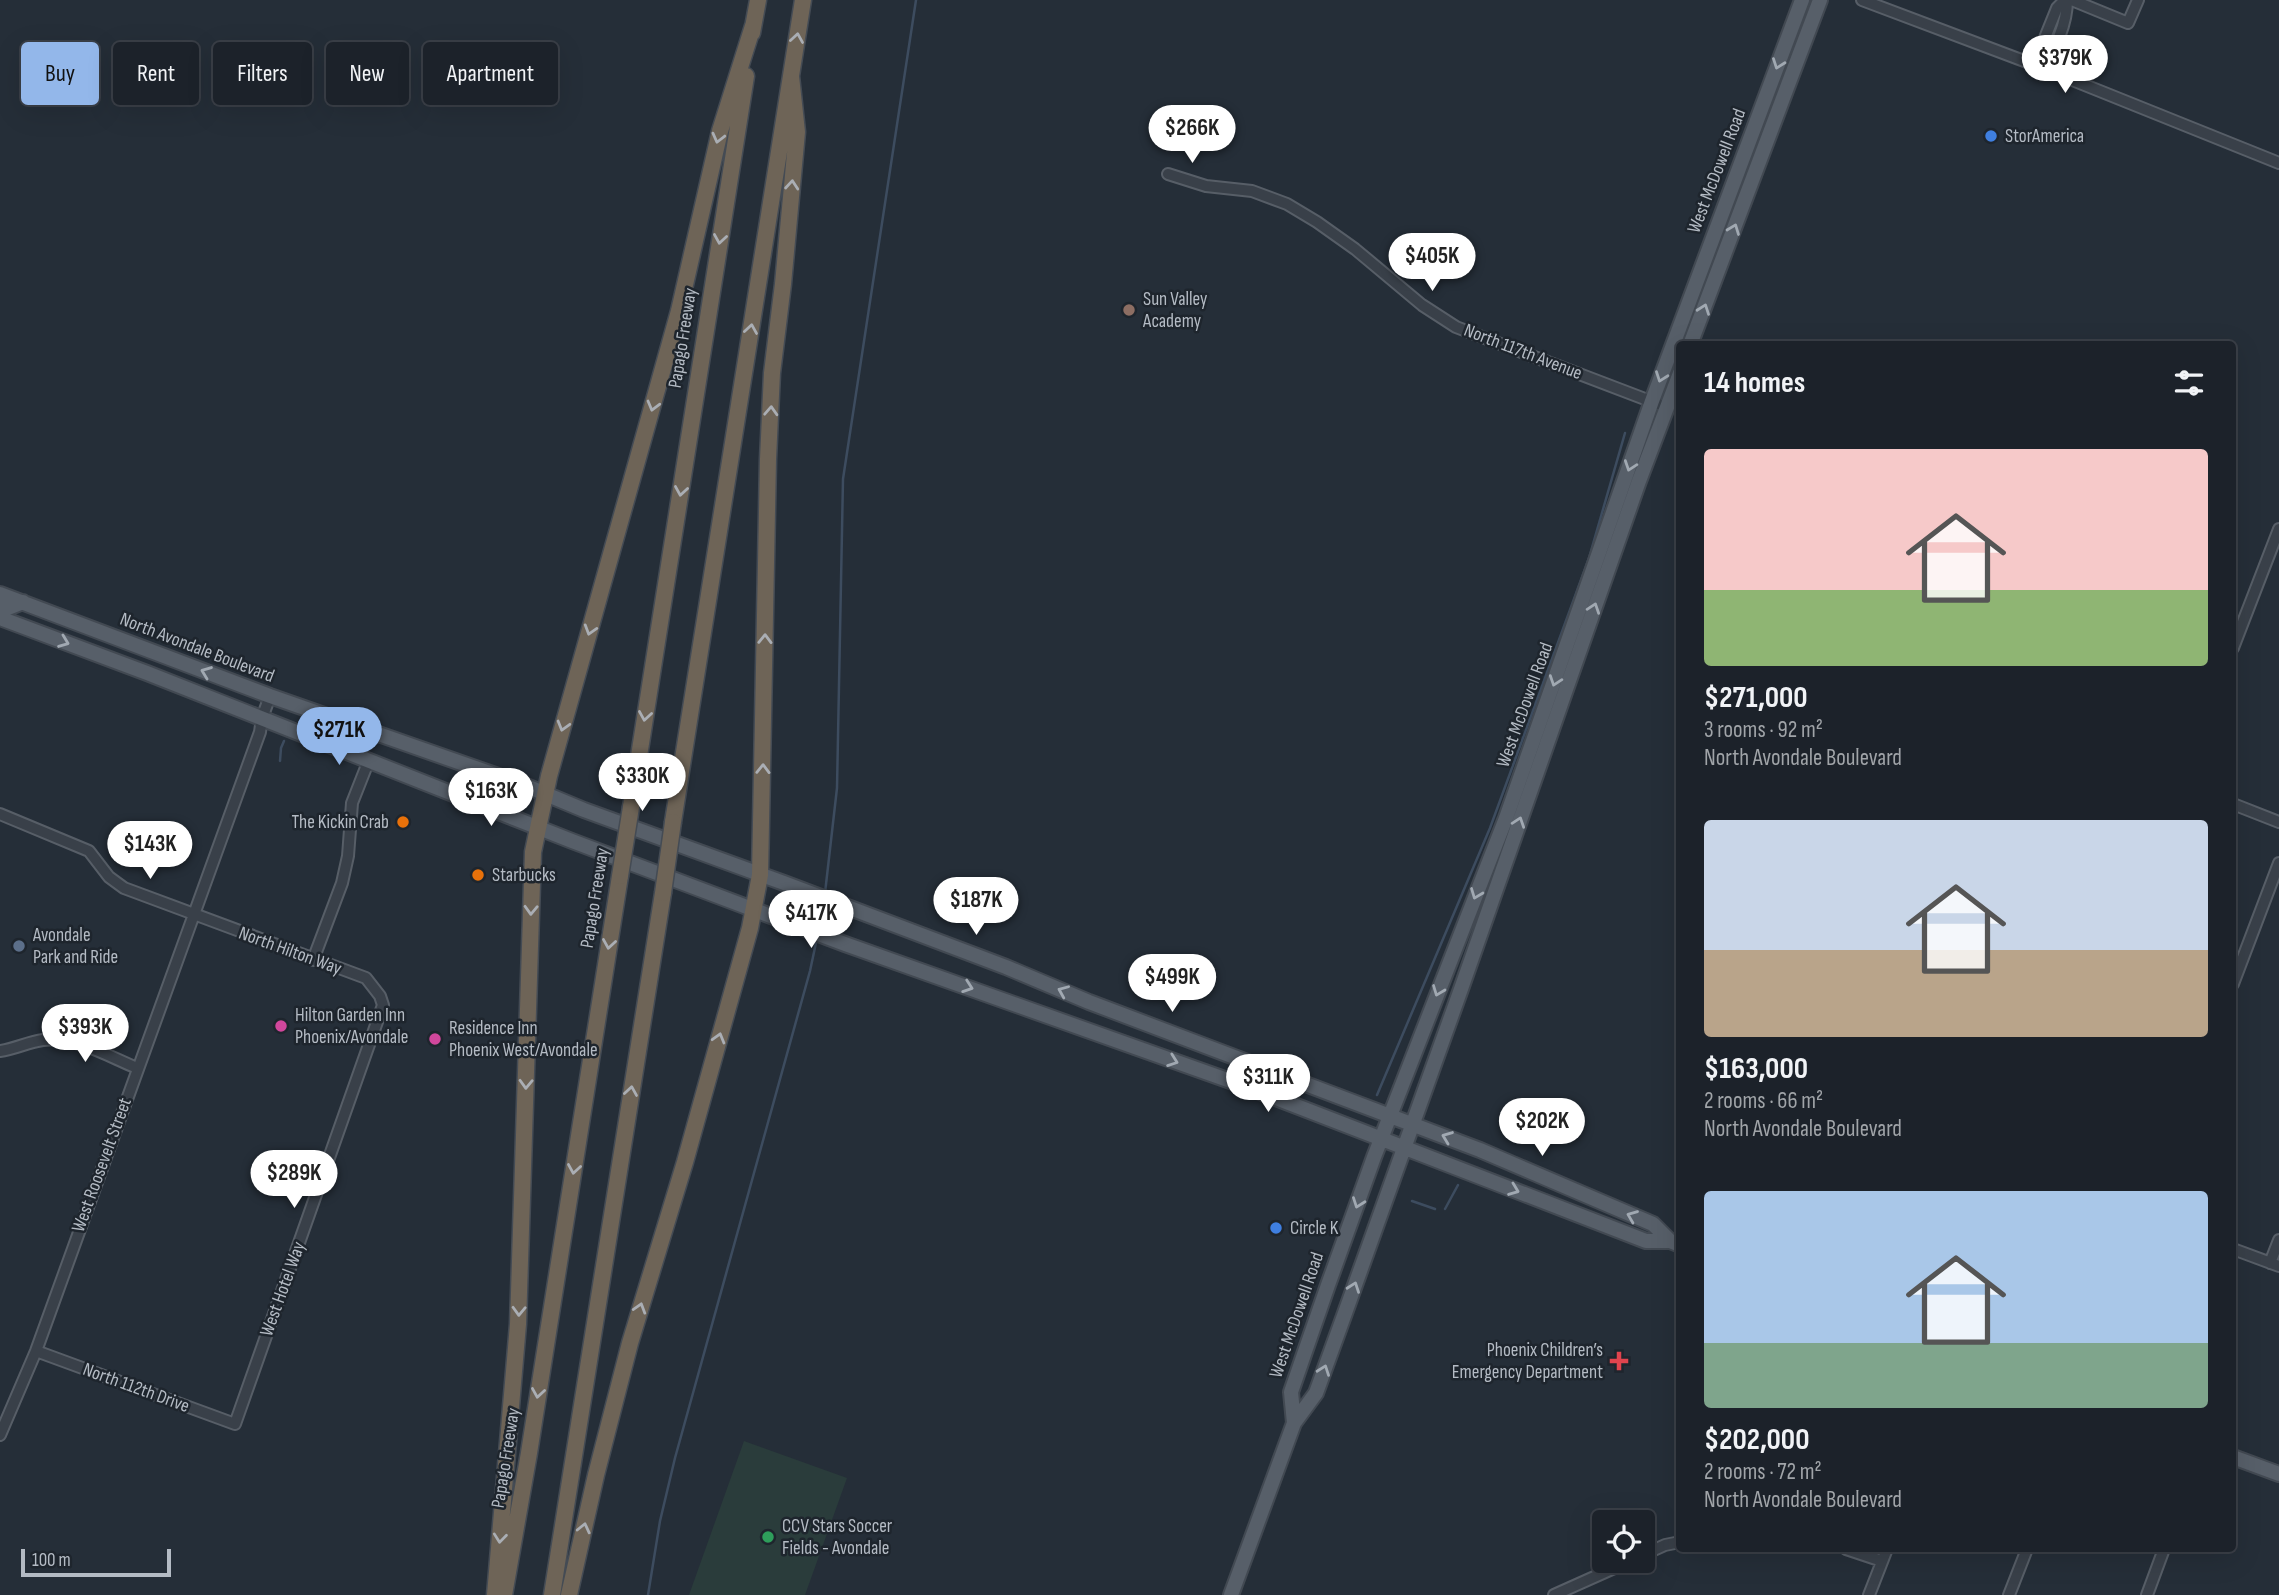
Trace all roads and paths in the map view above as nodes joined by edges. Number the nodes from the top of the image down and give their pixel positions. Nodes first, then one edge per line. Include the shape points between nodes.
1 (758, 0) edge
2 (803, 0) edge
3 (1802, 0) edge
4 (1820, 0) edge
5 (1862, 0) edge
6 (2068, 0) edge
7 (2138, 0) edge
8 (754, 26) junction
9 (2040, 67) junction
10 (791, 76) junction
11 (2279, 163) edge
12 (1168, 174) dead end
13 (1692, 341) edge
14 (1676, 383) edge
15 (1652, 401) junction
16 (1667, 407) junction
17 (2279, 529) edge
18 (0, 594) edge
19 (23, 603) junction
20 (0, 605) edge
21 (0, 618) edge
22 (2236, 640) edge
23 (270, 696) junction
24 (262, 718) junction
25 (369, 760) junction
26 (546, 794) junction
27 (2236, 805) edge
28 (0, 814) edge
29 (2279, 822) edge
30 (538, 828) junction
31 (2279, 863) edge
32 (760, 874) junction
33 (753, 909) junction
34 (193, 914) junction
35 (313, 960) junction
36 (2236, 976) edge
37 (380, 996) joint
38 (1120, 1013) junction
39 (1109, 1038) junction
40 (0, 1051) edge
41 (137, 1068) junction
42 (1390, 1116) junction
43 (1413, 1124) junction
44 (1381, 1139) junction
45 (1404, 1148) junction
46 (2279, 1240) edge
47 (1675, 1243) edge
48 (2236, 1250) edge
49 (2275, 1265) edge
50 (36, 1351) junction
51 (1294, 1423) junction
52 (235, 1424) joint
53 (0, 1435) edge
54 (2236, 1458) edge
55 (2279, 1474) edge
56 (1676, 1543) edge
57 (1655, 1550) edge
58 (1855, 1552) edge
59 (1886, 1552) edge
60 (2025, 1552) edge
61 (2163, 1552) edge
62 (1882, 1561) junction
63 (1603, 1573) edge
64 (495, 1595) edge
65 (504, 1595) edge
66 (552, 1595) edge
67 (569, 1595) edge
68 (1231, 1595) edge
69 (1554, 1595) edge
70 (1869, 1595) edge
71 (2008, 1595) edge
72 (2147, 1595) edge

1 - 8 highway, Papago Freeway
10 -> 2 highway
3 -> 15 main road, West McDowell Road
13 -> 4 main road, West McDowell Road
5 - 9 street
6 - 7 street via 2129,23
6 - 9 street via 2049,58
8 -> 26 highway via 720,131 679,311
8 -> 65 highway, Papago Freeway, bridge
9 - 11 street
32 -> 10 highway via 772,373 797,132
66 -> 10 highway, bridge
12 - 15 street, North 117th Avenue via 1206,186 1252,191 1287,204 1355,249 1456,327
14 - 16 main road, West McDowell Road
15 - 16 street, North 117th Avenue
15 -> 42 main road, West McDowell Road via 1506,818
43 -> 16 main road, West McDowell Road
17 - 22 street
18 - 19 main road, North Avondale Boulevard
19 - 20 main road via 8,608
23 -> 19 main road, North Avondale Boulevard
21 -> 24 main road, North Avondale Boulevard
23 - 24 street, West Roosevelt Street
23 - 26 main road, North Avondale Boulevard
24 - 25 main road, North Avondale Boulevard
24 - 34 street, West Roosevelt Street
25 - 30 main road, North Avondale Boulevard
25 - 35 street via 352,803 342,883
26 - 30 highway
26 - 32 main road, North Avondale Boulevard
27 - 29 street
28 - 34 street, North Hilton Way via 89,851 124,888
30 - 33 main road, North Avondale Boulevard
30 -> 64 highway via 533,852 518,1324
31 - 36 street
32 - 33 highway
38 -> 32 main road, North Avondale Boulevard
33 -> 39 main road, North Avondale Boulevard
67 -> 33 highway via 630,1343 685,1162
34 - 35 street, North Hilton Way
34 - 41 street, West Roosevelt Street
35 - 37 street, North Hilton Way via 366,978
37 - 52 street, West Hotel Way via 381,1015
38 - 39 main road
38 - 42 main road, North Avondale Boulevard
39 -> 44 main road, North Avondale Boulevard
40 - 41 street via 51,1039 75,1043
41 - 50 street, West Roosevelt Street
42 - 43 main road, North Avondale Boulevard
42 - 44 main road, West McDowell Road
43 - 45 main road, West McDowell Road
47 -> 43 main road, North Avondale Boulevard via 1653,1224
44 - 45 main road, North Avondale Boulevard
44 -> 51 main road, West McDowell Road via 1291,1392
45 -> 47 main road, North Avondale Boulevard via 1646,1241
51 -> 45 main road, West McDowell Road via 1315,1393
46 - 49 street
48 - 49 street
50 - 52 street, North 112th Drive
50 - 53 street, West Roosevelt Street
51 - 68 main road, West McDowell Road
54 - 55 main road
56 - 57 street
58 - 62 street
59 - 62 street
60 - 71 street
61 - 72 street
62 - 70 street
63 - 69 street

